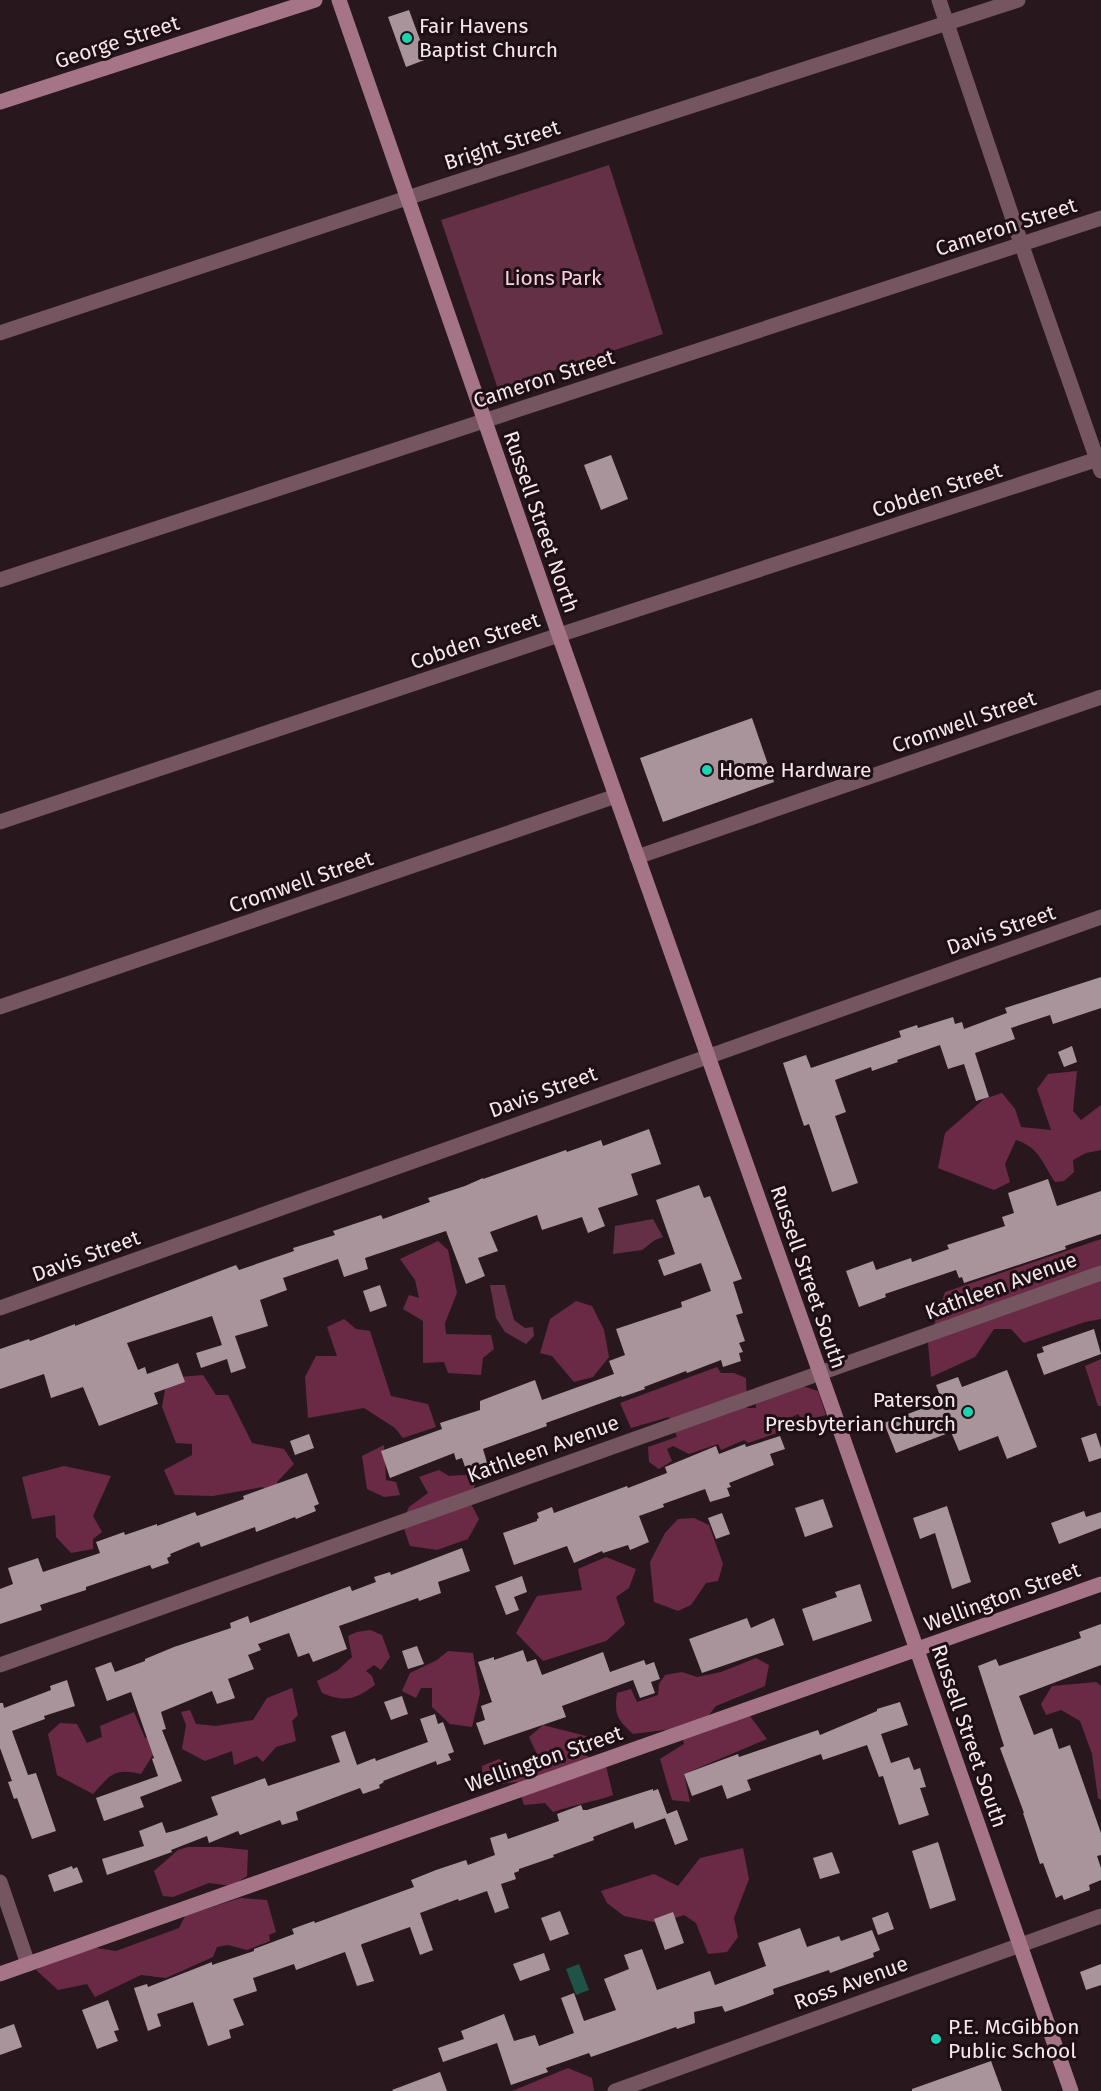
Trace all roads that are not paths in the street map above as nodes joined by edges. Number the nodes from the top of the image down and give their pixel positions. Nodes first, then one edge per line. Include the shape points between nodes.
1 (315, 0) edge
2 (339, 0) edge
3 (939, 0) edge
4 (1018, 0) edge
5 (947, 23) junction
6 (0, 102) edge
7 (407, 198) junction
8 (1101, 218) edge
9 (1021, 243) junction
10 (0, 333) edge
11 (484, 421) junction
12 (1100, 463) edge
13 (0, 580) edge
14 (558, 635) junction
15 (1101, 697) edge
16 (616, 796) junction
17 (0, 822) edge
18 (637, 857) junction
19 (1101, 917) edge
20 (0, 1007) edge
21 (708, 1056) junction
22 (1101, 1273) edge
23 (0, 1308) edge
24 (820, 1373) junction
25 (1101, 1584) edge
26 (916, 1650) junction
27 (0, 1665) edge
28 (0, 1882) edge
29 (1101, 1916) edge
30 (1019, 1945) junction
31 (28, 1964) junction
32 (0, 1974) edge
33 (615, 2091) edge
34 (1071, 2091) edge

1 - 6 street, George Street
2 - 7 street, Russell Street North
3 - 5 street
4 - 5 street, Bright Street
5 - 7 street, Bright Street
5 - 9 street
7 - 10 street, Bright Street
7 - 11 street, Russell Street North
8 - 9 street, Cameron Street
9 - 11 street, Cameron Street
9 - 12 street
11 - 13 street, Cameron Street
11 - 14 street, Russell Street North
12 - 14 street, Cobden Street
14 - 16 street, Russell Street North
14 - 17 street, Cobden Street
15 - 18 street, Cromwell Street
16 - 18 street, Russell Street North
16 - 20 street, Cromwell Street
18 - 21 street, Russell Street North
19 - 21 street, Davis Street
21 - 23 street, Davis Street
21 - 24 street, Russell Street South
22 - 24 street, Kathleen Avenue
24 - 26 street, Russell Street South
24 - 27 street, Kathleen Avenue
25 - 26 street, Wellington Street
26 - 30 street, Russell Street South
26 - 31 street, Wellington Street
28 - 31 street
29 - 30 street, Ross Avenue
30 - 33 street, Ross Avenue
30 - 34 street, Russell Street South
31 - 32 street, Wellington Street

